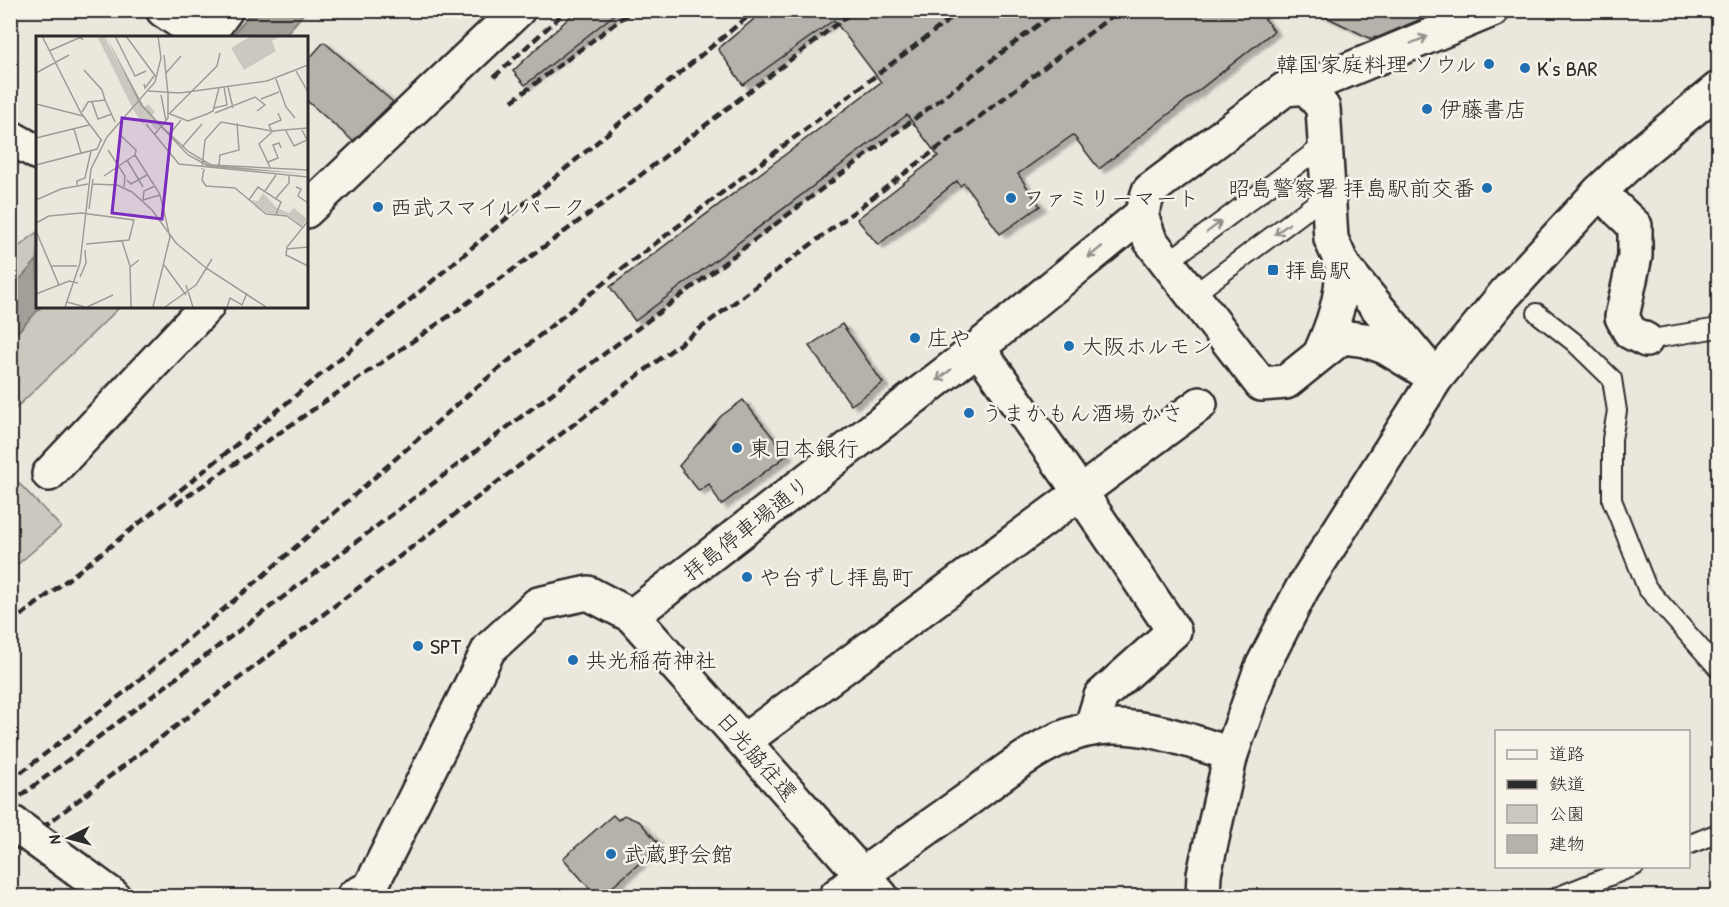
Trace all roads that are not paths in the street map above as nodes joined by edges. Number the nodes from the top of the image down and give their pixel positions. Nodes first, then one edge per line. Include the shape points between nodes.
1 (163, 10) edge
2 (226, 10) edge
3 (518, 10) edge
4 (1492, 10) edge
5 (202, 36) edge
6 (206, 36) edge
7 (1307, 87) junction
8 (1719, 89) edge
9 (10, 137) edge
10 (1325, 144) junction
11 (36, 152) edge
12 (1599, 192) junction
13 (1328, 194) junction
14 (308, 209) edge
15 (1141, 215) junction
16 (1168, 262) junction
17 (1343, 266) junction
18 (1193, 295) junction
19 (205, 308) edge
20 (1537, 313) dead end
21 (1719, 328) edge
22 (1646, 340) joint
23 (978, 348) junction
24 (1320, 354) junction
25 (1436, 378) junction
26 (1200, 404) dead end
27 (49, 474) dead end
28 (1080, 492) junction
29 (632, 616) junction
30 (1719, 668) edge
31 (1091, 729) junction
32 (744, 741) junction
33 (1231, 754) junction
34 (10, 821) edge
35 (1719, 833) edge
36 (1690, 845) edge
37 (1632, 868) edge
38 (871, 886) edge
39 (113, 897) edge
40 (354, 897) edge
41 (836, 897) edge
42 (1203, 897) edge
43 (1559, 897) edge

1 - 5 main road
2 - 6 main road
3 - 14 main road
7 -> 4 main road
7 - 10 main road via 1323,108
7 - 15 main road via 1285,89 1149,191
8 - 12 main road
9 - 11 main road
10 - 13 main road
16 -> 10 lane
12 - 22 main road via 1635,226 1635,256 1622,317 1630,333
12 - 25 main road via 1504,295
13 - 17 main road via 1331,239
13 -> 18 lane
15 - 16 main road via 1150,240
15 -> 23 main road, 拝島停車場通り
16 - 18 main road
17 - 24 main road via 1334,322
17 - 25 main road
18 - 24 main road via 1261,384 1286,382
19 - 27 main road
20 - 30 lane via 1612,379 1617,411 1612,439 1612,500 1647,588
21 - 22 lane
23 - 28 main road
23 -> 29 main road, 拝島停車場通り
24 - 25 main road via 1342,337 1365,340 1385,347
25 - 33 main road via 1281,627 1261,669
26 - 28 main road
28 - 31 main road via 1174,631 1101,696
28 - 32 main road
29 - 32 main road, 日光脇往還
29 - 40 main road via 588,593 538,604 489,649 370,888
31 - 33 main road via 1127,727 1154,731
31 - 38 main road via 1038,750
32 - 38 main road, 日光脇往還
33 - 42 main road via 1204,874
34 - 39 main road, bridge
35 - 36 lane
37 - 43 lane
38 - 41 main road

